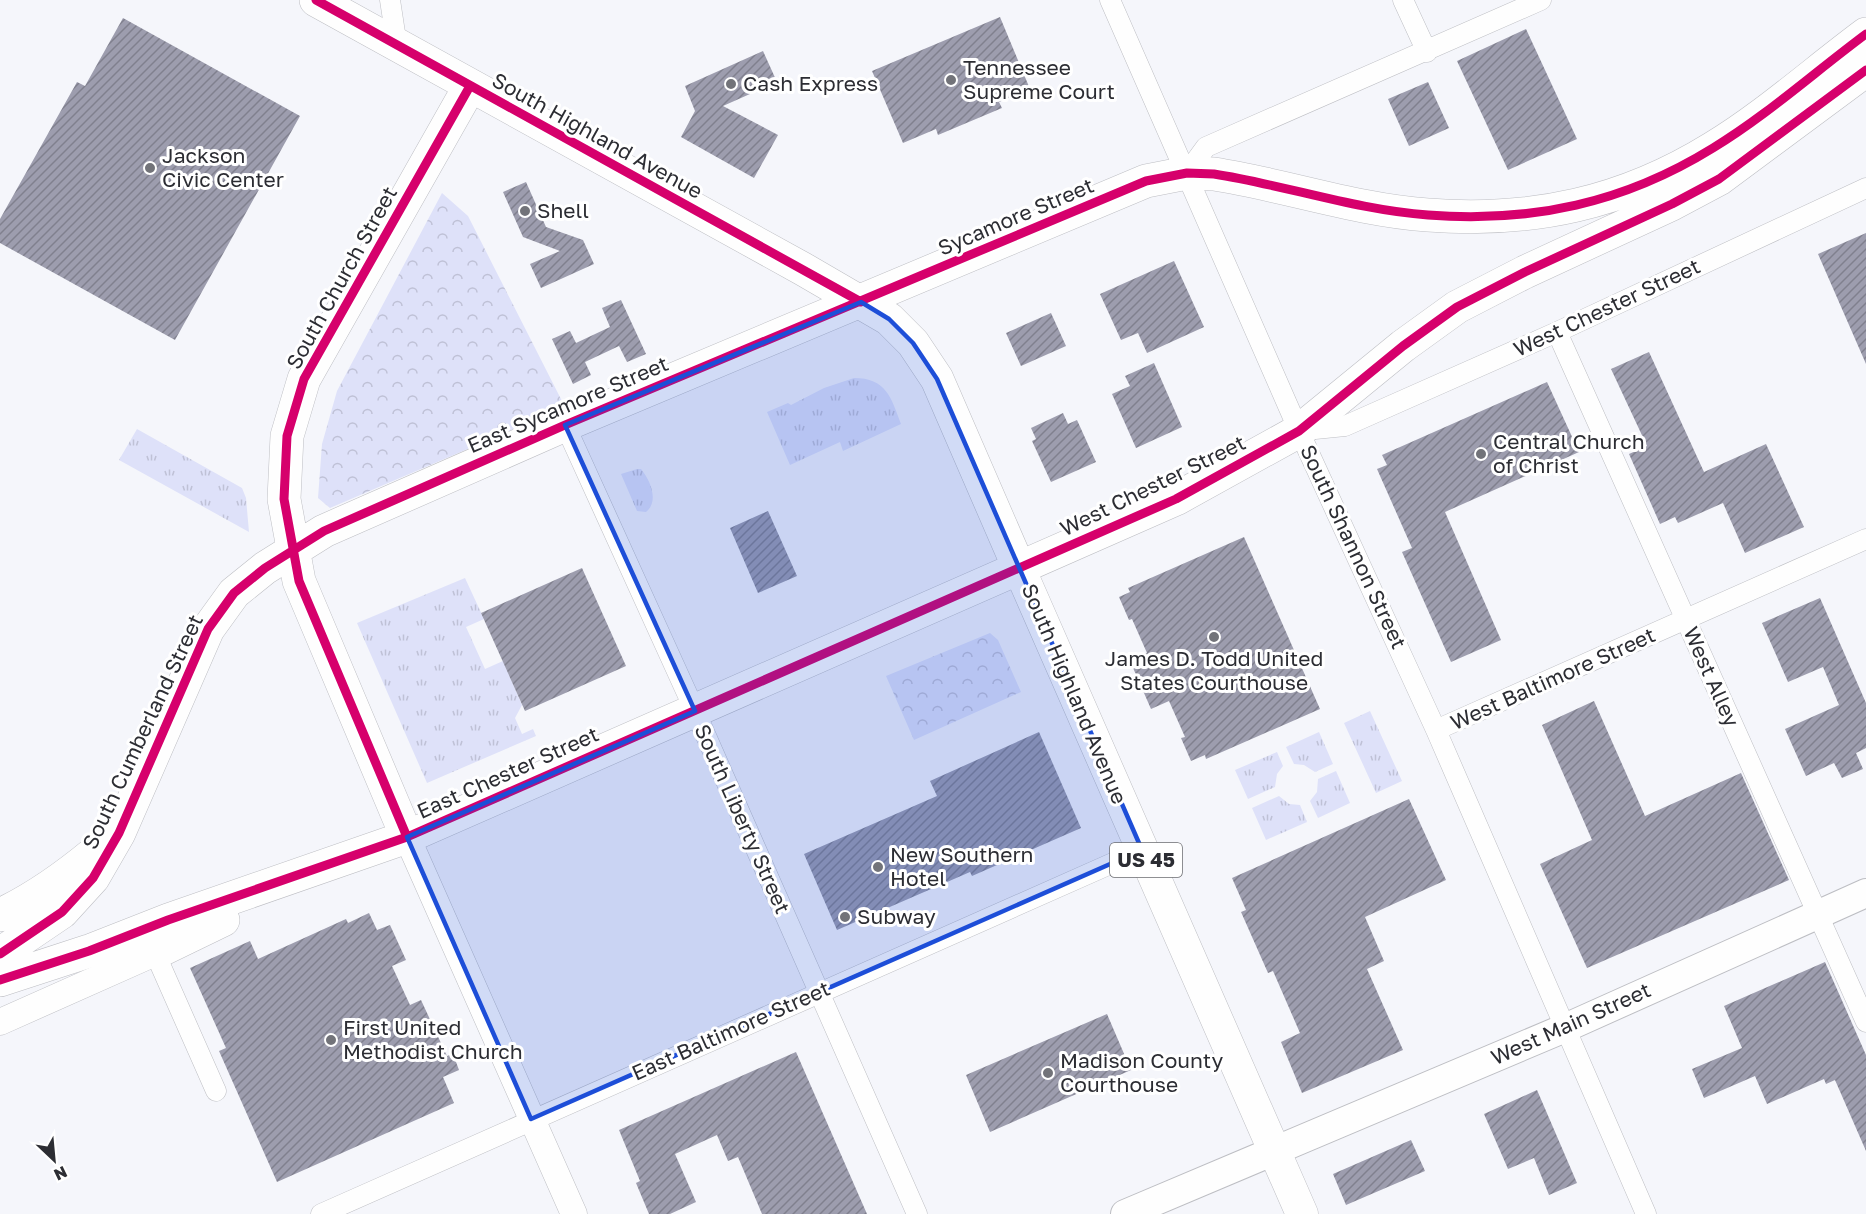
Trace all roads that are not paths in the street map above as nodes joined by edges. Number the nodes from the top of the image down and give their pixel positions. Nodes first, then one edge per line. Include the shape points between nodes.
1 (316, 0) edge
2 (390, 0) edge
3 (1110, 0) edge
4 (1403, 0) edge
5 (1541, 0) edge
6 (1866, 34) edge
7 (397, 46) junction
8 (1426, 52) junction
9 (1866, 70) edge
10 (470, 86) junction
11 (1187, 172) junction
12 (1866, 188) edge
13 (861, 302) junction
14 (1557, 332) junction
15 (565, 425) junction
16 (1299, 430) junction
17 (1866, 539) edge
18 (292, 550) junction
19 (1019, 568) junction
20 (1686, 621) junction
21 (695, 711) junction
22 (1436, 730) junction
23 (119, 833) junction
24 (407, 837) junction
25 (1142, 850) junction
26 (340, 861) junction
27 (1866, 892) edge
28 (1816, 914) junction
29 (0, 915) edge
30 (155, 953) junction
31 (0, 954) edge
32 (0, 980) edge
33 (818, 993) junction
34 (0, 1022) edge
35 (1866, 1022) edge
36 (1565, 1028) junction
37 (216, 1091) dead end
38 (531, 1119) junction
39 (1274, 1152) junction
40 (321, 1214) edge
41 (574, 1214) edge
42 (917, 1214) edge
43 (1125, 1214) edge
44 (1302, 1214) edge
45 (1646, 1214) edge

1 - 7 highway, South Highland Avenue / US 45
2 - 7 street
3 - 11 street, South Shannon Street
4 - 8 street
5 - 8 street
6 - 11 highway, Sycamore Street via 1715,147 1649,182 1606,199 1556,211 1501,217 1427,215 1251,180
7 - 10 highway, South Highland Avenue / US 45
8 - 11 street via 1206,147
9 - 16 highway via 1719,179 1457,307
10 - 13 highway, South Highland Avenue / US 45
10 - 18 highway, South Church Street via 304,379 287,436 284,499
11 - 13 highway, Sycamore Street via 1146,181
11 - 16 street, South Shannon Street
12 - 14 street, West Chester Street
13 - 15 highway, East Sycamore Street
13 - 19 highway, South Highland Avenue / US 45 via 889,319 913,343 937,379
14 - 16 street, West Chester Street via 1345,426
14 - 20 street, West Alley
15 - 18 highway, East Sycamore Street via 324,531
15 - 21 street, South Liberty Street
16 - 19 highway, West Chester Street via 1176,500
16 - 22 street, South Shannon Street
17 - 20 street, West Baltimore Street
18 - 23 highway, South Cumberland Street via 234,593 208,629
18 - 24 highway, South Church Street via 304,595
19 - 21 highway, East Chester Street
19 - 25 main road, South Highland Avenue / US 45
20 - 22 street, West Baltimore Street
20 - 28 street, West Alley
21 - 24 highway, East Chester Street
21 - 33 street, South Liberty Street
22 - 36 street, South Shannon Street
23 - 29 highway via 66,876
23 - 31 highway, South Cumberland Street via 93,878 62,912
24 - 26 highway, East Chester Street
24 - 38 street, South Church Street
25 - 33 street, East Baltimore Street
25 - 39 main road, South Highland Avenue / US 45
26 - 30 highway
26 - 32 highway, East Chester Street
27 - 28 main road, West Main Street
28 - 35 street, West Alley
28 - 36 main road, West Main Street
30 - 34 street
30 - 37 street
33 - 38 street, East Baltimore Street
33 - 42 street, South Liberty Street
36 - 39 main road, West Main Street
36 - 45 street, South Shannon Street
38 - 40 street, East Baltimore Street
38 - 41 street, South Church Street
39 - 43 main road, West Main Street
39 - 44 main road, US 45

